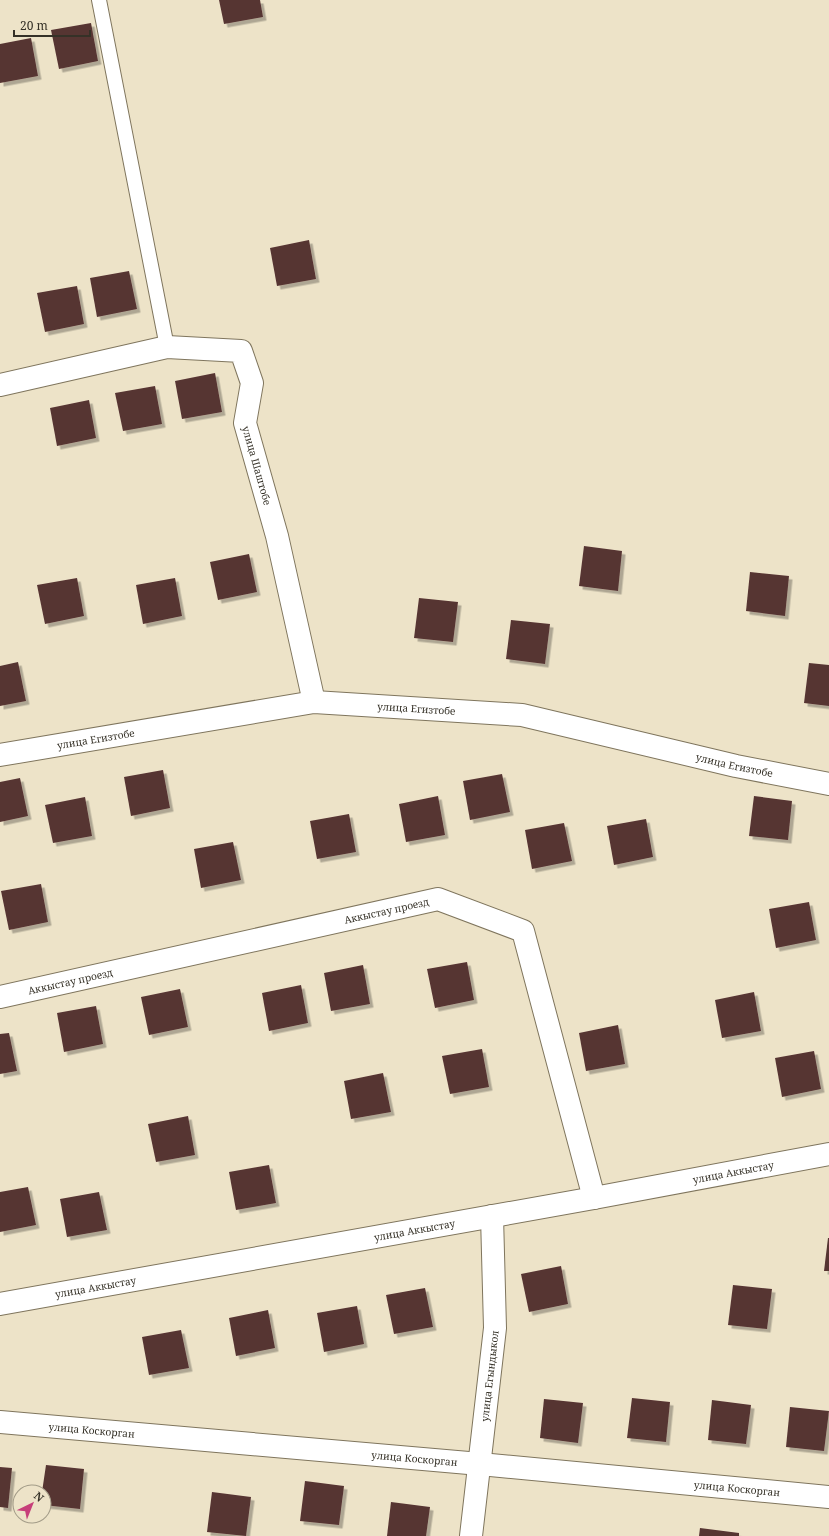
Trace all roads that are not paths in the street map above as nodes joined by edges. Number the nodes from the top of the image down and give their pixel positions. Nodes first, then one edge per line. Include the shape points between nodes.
1 (99, 0) edge
2 (167, 347) junction
3 (0, 385) edge
4 (314, 702) junction
5 (0, 755) edge
6 (829, 784) edge
7 (0, 997) edge
8 (829, 1154) edge
9 (594, 1198) junction
10 (492, 1216) junction
11 (0, 1304) edge
12 (0, 1422) edge
13 (480, 1464) junction
14 (829, 1497) edge
15 (471, 1536) edge

1 - 2 lane
2 - 3 street, улица Шаштобе
2 - 4 street, улица Шаштобе via 240,351 252,383 244,423 277,536
4 - 5 street, улица Егизтобе
4 - 6 street, улица Егизтобе via 522,715 736,766
7 - 9 street, Аккыстау проезд via 438,899 523,931
8 - 9 street, улица Аккыстау
9 - 10 street, улица Аккыстау
10 - 11 street, улица Аккыстау
10 - 13 street, улица Егындыкол via 496,1328
12 - 13 street, улица Коскорган
13 - 14 street, улица Коскорган
13 - 15 street, улица Егындыкол

